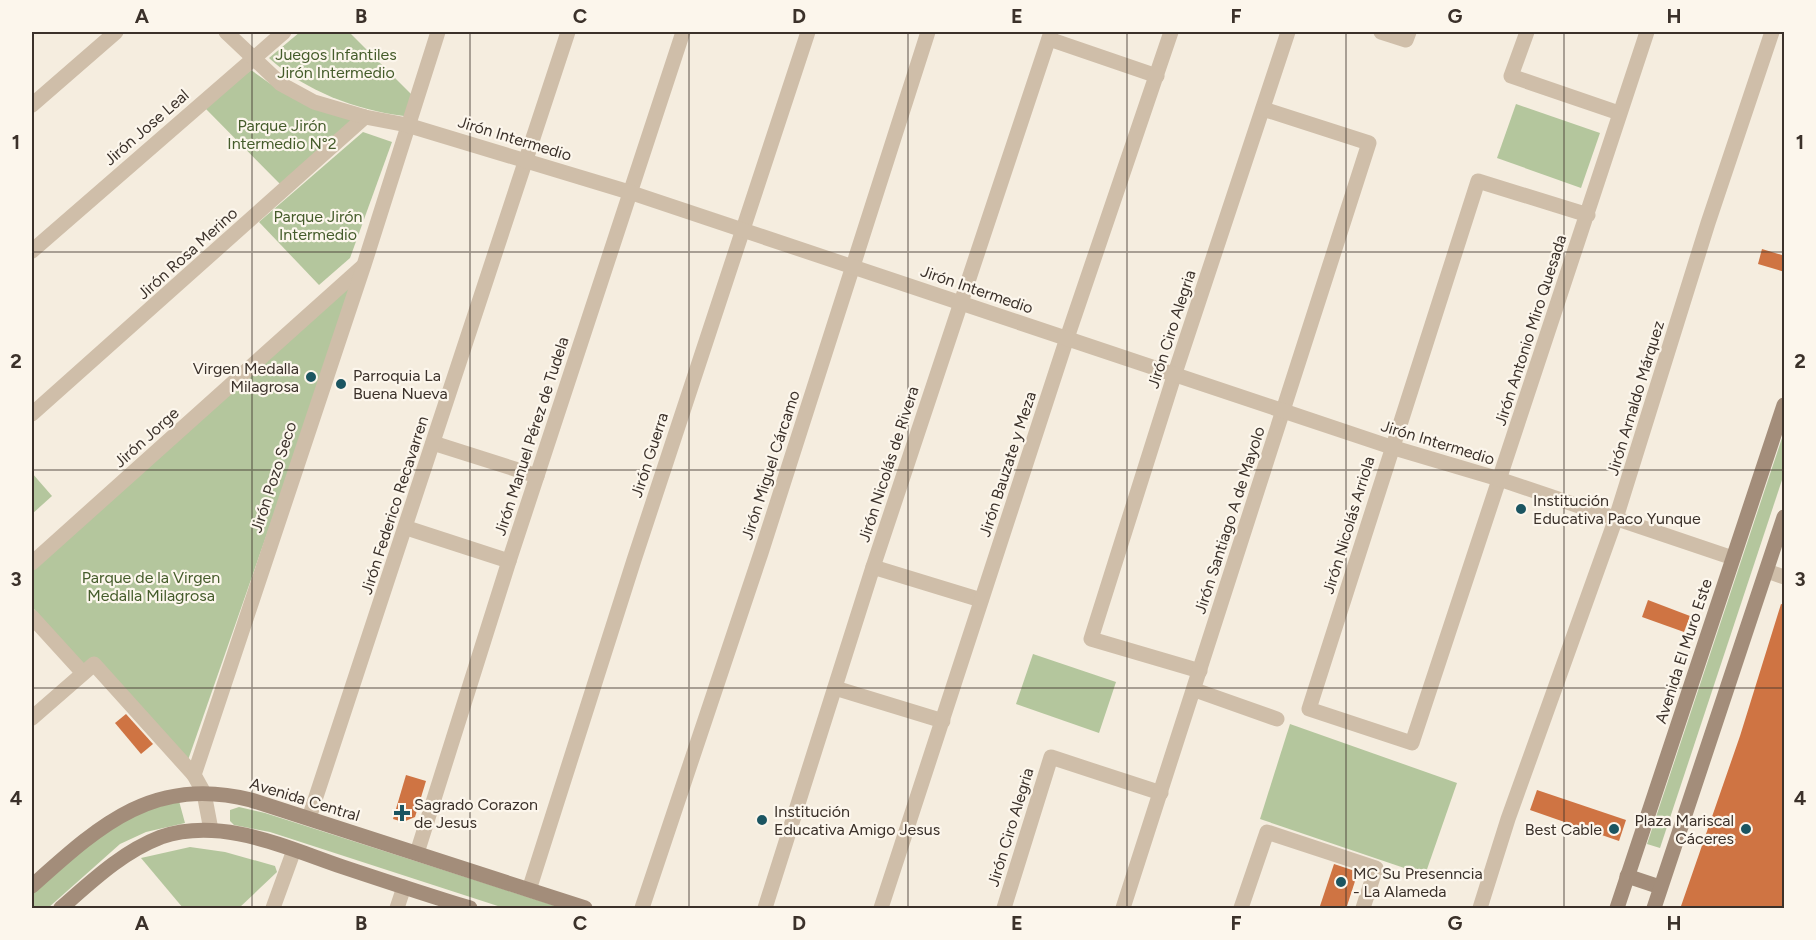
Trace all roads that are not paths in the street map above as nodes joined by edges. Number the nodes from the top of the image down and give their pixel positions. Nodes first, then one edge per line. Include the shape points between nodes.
1 (116, 32) edge
2 (226, 32) edge
3 (284, 32) edge
4 (438, 32) edge
5 (568, 32) edge
6 (683, 32) edge
7 (808, 32) edge
8 (928, 32) edge
9 (1171, 32) edge
10 (1288, 32) edge
11 (1381, 32) edge
12 (1527, 32) edge
13 (1647, 32) edge
14 (1772, 32) edge
15 (1050, 35) edge
16 (1407, 36) edge
17 (253, 60) junction
18 (1157, 76) junction
19 (32, 105) edge
20 (1263, 109) junction
21 (1619, 113) junction
22 (365, 117) junction
23 (407, 125) junction
24 (527, 160) junction
25 (629, 192) junction
26 (1587, 215) junction
27 (741, 230) junction
28 (32, 251) edge
29 (364, 265) junction
30 (852, 266) junction
31 (961, 302) junction
32 (1067, 338) junction
33 (1175, 373) junction
34 (1785, 405) edge
35 (1282, 409) junction
36 (32, 414) edge
37 (433, 443) junction
38 (1391, 447) junction
39 (537, 476) junction
40 (1499, 479) junction
41 (1785, 517) edge
42 (1616, 518) junction
43 (407, 528) junction
44 (1733, 558) junction
45 (509, 561) junction
46 (32, 563) edge
47 (873, 567) junction
48 (1767, 571) junction
49 (1785, 577) edge
50 (981, 600) junction
51 (32, 617) edge
52 (88, 669) junction
53 (1200, 671) junction
54 (836, 688) junction
55 (1195, 690) junction
56 (32, 718) edge
57 (1277, 719) dead end
58 (943, 721) junction
59 (1412, 743) joint
60 (194, 775) junction
61 (1161, 793) junction
62 (204, 794) junction
63 (309, 818) junction
64 (211, 830) junction
65 (294, 850) junction
66 (417, 854) junction
67 (1627, 876) junction
68 (32, 886) edge
69 (404, 887) junction
70 (1660, 888) junction
71 (529, 890) junction
72 (61, 909) edge
73 (273, 909) edge
74 (397, 909) edge
75 (470, 909) edge
76 (585, 909) edge
77 (642, 909) edge
78 (765, 909) edge
79 (881, 909) edge
80 (1004, 909) edge
81 (1123, 909) edge
82 (1241, 909) edge
83 (1363, 909) edge
84 (1480, 909) edge
85 (1617, 909) edge
86 (1654, 909) edge

1 - 19 street
2 - 17 street, Jirón Intermedio
3 - 17 street, Jirón Jose Leal
4 - 23 street, Jirón Pozo Seco
5 - 24 street, Jirón Federico Recavarren
6 - 25 street, Jirón Manuel Pérez de Tudela
7 - 27 street, Jirón Guerra
8 - 30 street, Jirón Miguel Cárcamo
9 - 18 street, Jirón Bauzate y Meza
10 - 20 street, Jirón Ciro Alegria
11 - 16 street
12 - 21 street via 1511,76
13 - 21 street, Jirón Antonio Miro Quesada
14 - 42 street, Jirón Arnaldo Márquez
15 - 18 street
15 - 31 street, Jirón Nicolás de Rivera
17 - 22 street, Jirón Intermedio via 281,84 314,102
17 - 28 street, Jirón Jose Leal
18 - 32 street, Jirón Bauzate y Meza
20 - 33 street, Jirón Ciro Alegria
20 - 35 street, Jirón Santiago A de Mayolo via 1369,143
21 - 26 street, Jirón Antonio Miro Quesada
22 - 23 street, Jirón Intermedio
22 - 36 street, Jirón Rosa Merino
23 - 24 street, Jirón Intermedio
23 - 29 street, Jirón Pozo Seco
24 - 25 street, Jirón Intermedio
24 - 37 street, Jirón Federico Recavarren
25 - 27 street, Jirón Intermedio
25 - 39 street, Jirón Manuel Pérez de Tudela
26 - 38 street, Jirón Nicolás Arriola via 1478,181
26 - 40 street, Jirón Antonio Miro Quesada
27 - 30 street, Jirón Intermedio
27 - 71 street, Jirón Guerra
29 - 46 street, Jirón Jorge
29 - 60 street, Jirón Pozo Seco
30 - 31 street, Jirón Intermedio
30 - 77 street, Jirón Miguel Cárcamo
31 - 32 street, Jirón Intermedio
31 - 47 street, Jirón Nicolás de Rivera
32 - 33 street, Jirón Intermedio
32 - 50 street, Jirón Bauzate y Meza
33 - 35 street, Jirón Intermedio
33 - 53 street, Jirón Ciro Alegria via 1091,639
34 - 44 main road, Avenida El Muro Este
35 - 38 street, Jirón Intermedio
35 - 53 street, Jirón Santiago A de Mayolo
37 - 39 street
37 - 43 street, Jirón Federico Recavarren
38 - 40 street, Jirón Intermedio
38 - 59 street, Jirón Nicolás Arriola via 1309,709
39 - 45 street, Jirón Manuel Pérez de Tudela
40 - 42 street, Jirón Intermedio
40 - 59 street, Jirón Antonio Miro Quesada
41 - 48 main road
42 - 44 street, Jirón Intermedio
42 - 84 street, Jirón Arnaldo Márquez via 1508,819
43 - 45 street
43 - 63 street, Jirón Federico Recavarren
44 - 67 main road, Avenida El Muro Este
45 - 66 street, Jirón Manuel Pérez de Tudela
47 - 50 street
47 - 54 street, Jirón Nicolás de Rivera
48 - 49 street
48 - 70 main road
50 - 58 street, Jirón Bauzate y Meza
51 - 52 street
52 - 56 street
52 - 60 street
53 - 55 street, Jirón Santiago A de Mayolo
54 - 58 street
54 - 78 street, Jirón Nicolás de Rivera
55 - 57 street
55 - 61 street, Jirón Santiago A de Mayolo
58 - 79 street, Jirón Bauzate y Meza
60 - 62 street
61 - 80 street, Jirón Ciro Alegria via 1051,757
61 - 81 street, Jirón Santiago A de Mayolo
62 - 63 main road, Avenida Central via 229,795
62 - 64 street
62 - 68 main road, Avenida Central via 176,794 113,818
63 - 66 main road, Avenida Central
64 - 65 main road
64 - 72 main road via 162,837 130,851
65 - 69 main road
65 - 73 street
66 - 71 main road, Avenida Central
67 - 70 main road
67 - 85 main road, Avenida El Muro Este
69 - 74 street
69 - 75 main road
70 - 86 main road
71 - 76 main road, Avenida Central
82 - 83 street via 1267,832 1376,868

